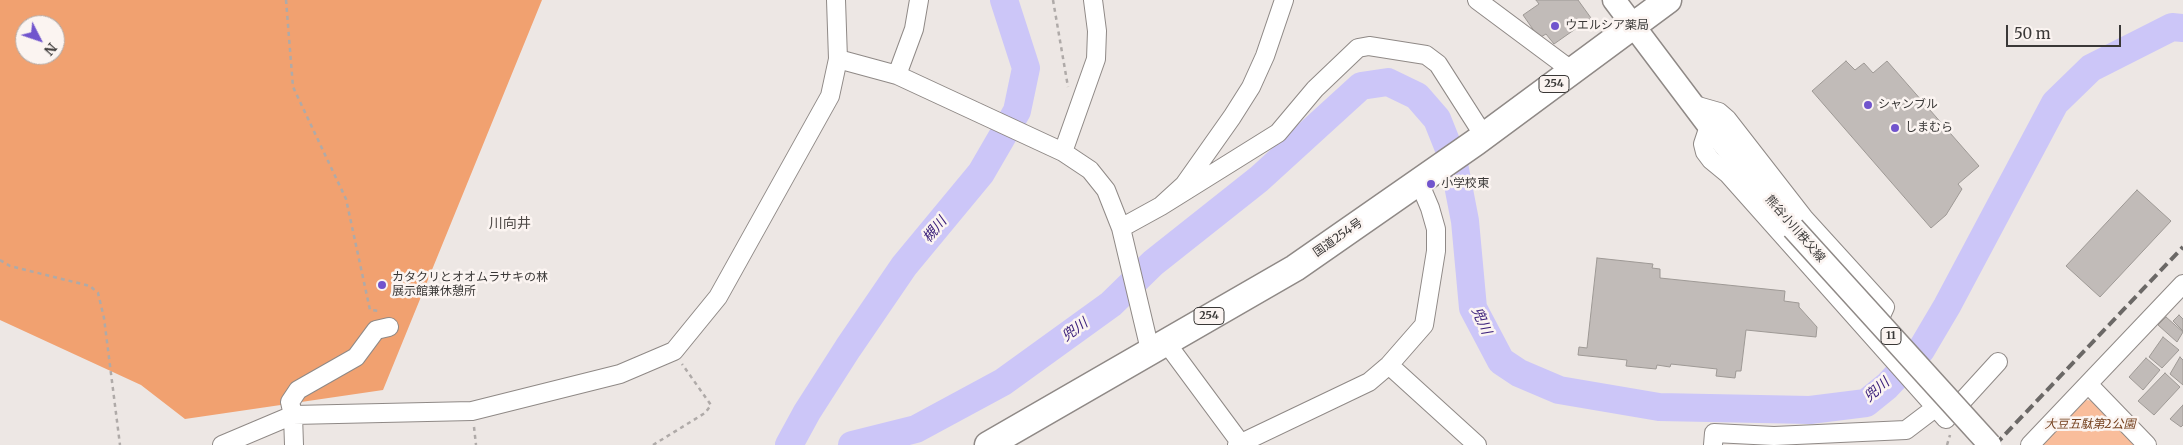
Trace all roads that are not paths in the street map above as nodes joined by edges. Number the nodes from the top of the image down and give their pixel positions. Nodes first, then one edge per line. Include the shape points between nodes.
1 (836, 0) edge
2 (919, 0) edge
3 (1092, 0) edge
4 (1284, 0) edge
5 (1477, 0) edge
6 (1614, 0) edge
7 (1668, 0) edge
8 (1632, 26) junction
9 (838, 59) junction
10 (1571, 70) junction
11 (896, 75) junction
12 (1691, 104) junction
13 (1709, 126) junction
14 (1480, 139) junction
15 (1060, 151) junction
16 (1422, 180) junction
17 (1161, 206) junction
18 (1122, 234) junction
19 (2183, 284) edge
20 (389, 327) road end
21 (1871, 337) junction
22 (1157, 346) junction
23 (1998, 362) dead end
24 (1389, 365) junction
25 (2089, 385) junction
26 (1932, 405) junction
27 (293, 415) junction
28 (1240, 444) edge
29 (222, 445) edge
30 (294, 445) edge
31 (989, 445) edge
32 (1478, 445) edge
33 (1713, 445) edge
34 (1990, 445) edge
35 (2030, 445) edge
36 (2147, 445) edge

1 - 9 street
2 - 11 street via 914,29
3 - 15 street via 1097,31 1096,59
4 - 17 street via 1250,87 1184,185
5 - 10 street
6 - 8 main road, 熊谷小川秩父線 / 11
7 - 8 highway, 国道254号 / 254
8 - 10 highway, 国道254号 / 254
8 - 12 main road, 熊谷小川秩父線 / 11
9 - 11 street
9 - 27 street via 830,96 718,297 674,351 620,374 472,411
10 - 14 highway, 国道254号 / 254
11 - 15 street
12 - 13 main road, 熊谷小川秩父線 / 11
12 - 21 street via 1719,112 1726,119 1804,218 1885,308
13 - 21 street via 1703,144 1711,160 1728,174
13 - 34 main road, 熊谷小川秩父線 / 11, bridge via 1793,228
14 - 16 highway, 国道254号 / 254
14 - 17 street via 1438,64 1426,55 1369,46 1358,48 1315,88 1278,133
15 - 18 street via 1090,170 1099,180 1106,190
16 - 22 highway, 国道254号 / 254 via 1295,268
16 - 24 street via 1436,230 1428,309 1424,326
17 - 18 street
18 - 22 street via 1137,300
19 - 25 street
20 - 27 street via 376,330 356,357 298,390 290,402
21 - 26 street
22 - 28 street
22 - 31 highway, 国道254号 / 254
23 - 26 street via 1946,419
24 - 28 street via 1369,382
24 - 32 street
25 - 35 street
25 - 36 street
26 - 33 street via 1906,430 1774,436 1714,433
27 - 29 street
27 - 30 street

